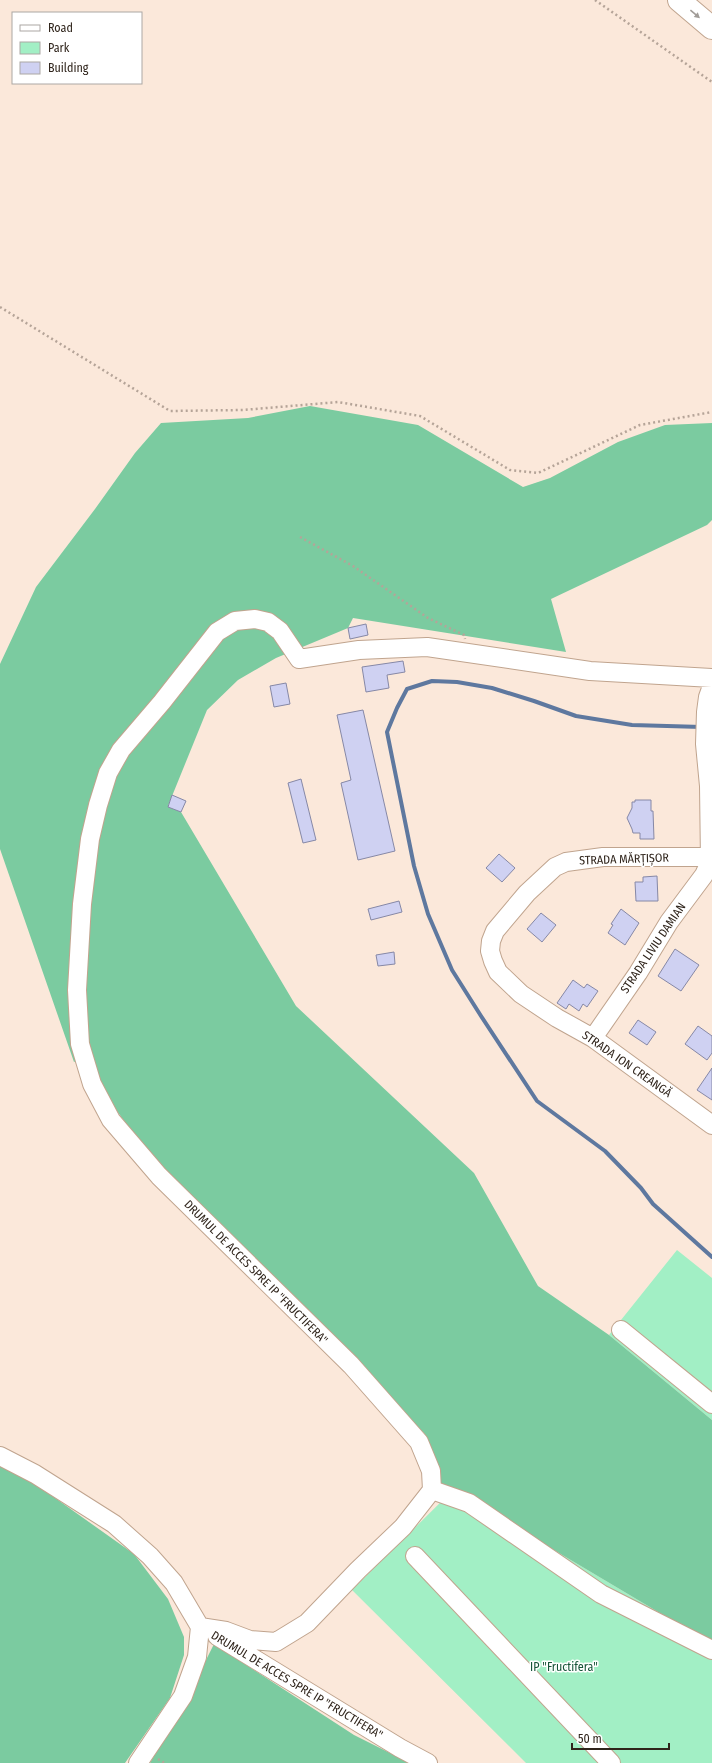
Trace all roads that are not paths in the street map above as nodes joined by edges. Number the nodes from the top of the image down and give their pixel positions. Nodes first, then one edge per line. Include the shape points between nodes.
1 (679, 0) edge
2 (712, 28) edge
3 (712, 678) edge
4 (712, 686) edge
5 (712, 857) edge
6 (520, 994) joint
7 (593, 1038) junction
8 (712, 1125) edge
9 (621, 1330) dead end
10 (712, 1404) edge
11 (0, 1456) edge
12 (432, 1490) junction
13 (415, 1556) dead end
14 (200, 1627) junction
15 (712, 1650) edge
16 (138, 1763) edge
17 (428, 1763) edge
18 (611, 1763) edge

1 -> 2 main road
3 - 12 street, DRUMUL DE ACCES SPRE IP "FRUCTIFERA" via 590,672 427,646 359,650 299,659 280,631 268,622 255,619 235,621 218,632 121,750 108,772 90,839 82,904 77,990 80,1044 92,1084 111,1120 159,1176 350,1365 419,1442 431,1471
4 - 5 street via 706,712 705,744
5 - 6 street, STRADA MĂRȚIȘOR via 602,857 576,860 555,867 527,893 495,931 491,941 493,961 498,972
5 - 7 street, STRADA LIVIU DAMIAN via 704,875 669,922 638,973
6 - 7 street, STRADA ION CREANGĂ
7 - 8 street, STRADA ION CREANGĂ
9 - 10 street
11 - 14 street via 35,1474 114,1524 150,1556 174,1584
12 - 14 street, DRUMUL DE ACCES SPRE IP "FRUCTIFERA" via 403,1527 307,1623 276,1642 250,1640 226,1631
12 - 15 street via 469,1503 601,1594
13 - 18 street
14 - 16 street via 197,1657 183,1696
14 - 17 street, DRUMUL DE ACCES SPRE IP "FRUCTIFERA"

